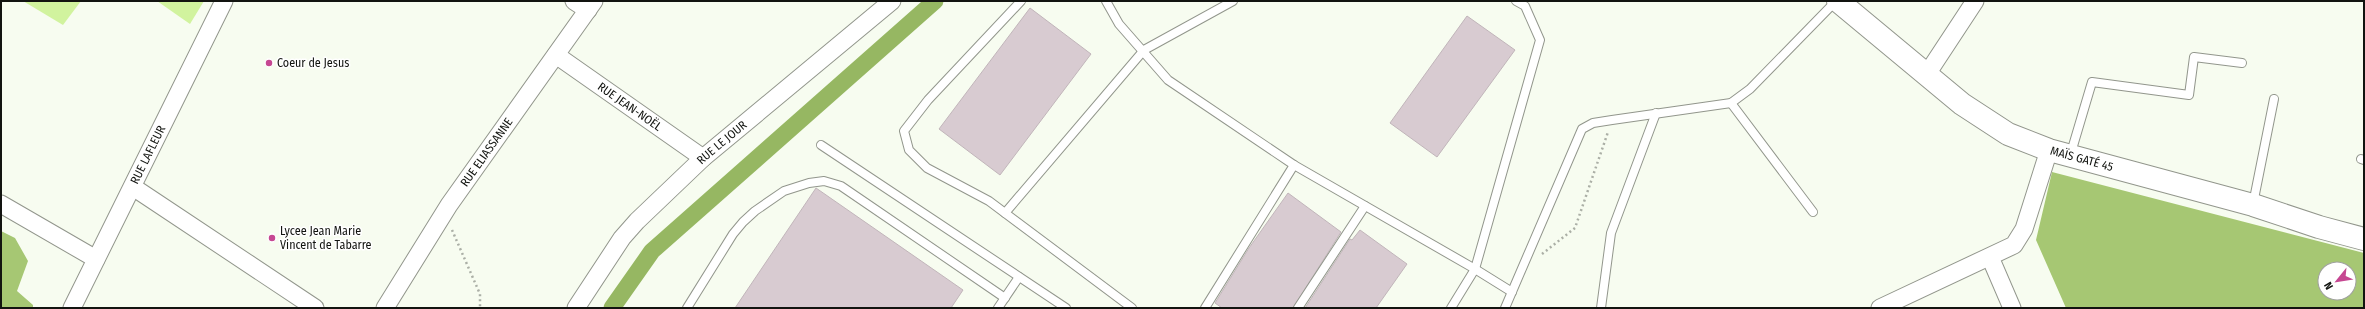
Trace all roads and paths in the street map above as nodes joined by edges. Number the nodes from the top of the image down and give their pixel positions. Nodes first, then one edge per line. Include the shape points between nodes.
1 (224, 1) edge
2 (892, 1) edge
3 (1021, 1) edge
4 (1106, 1) edge
5 (1233, 1) edge
6 (1516, 1) edge
7 (1837, 1) edge
8 (1975, 1) edge
9 (585, 4) edge
10 (1144, 50) junction
11 (556, 55) junction
12 (2242, 63) dead end
13 (1927, 74) junction
14 (2274, 99) dead end
15 (1731, 103) junction
16 (1656, 114) junction
17 (1612, 120) junction
18 (821, 146) dead end
19 (2060, 153) junction
20 (703, 158) junction
21 (1294, 165) junction
22 (133, 187) junction
23 (1, 204) edge
24 (449, 205) junction
25 (2253, 205) junction
26 (1365, 206) junction
27 (1813, 212) dead end
28 (1005, 213) junction
29 (2364, 239) edge
30 (1990, 257) junction
31 (96, 259) junction
32 (1475, 269) junction
33 (1522, 271) junction
34 (1019, 277) junction
35 (1512, 292) junction
36 (1005, 298) junction
37 (1902, 303) edge
38 (72, 308) edge
39 (315, 308) edge
40 (385, 308) edge
41 (480, 308) edge
42 (576, 308) edge
43 (687, 308) edge
44 (998, 308) edge
45 (1066, 308) edge
46 (1132, 308) edge
47 (1206, 308) edge
48 (1298, 308) edge
49 (1451, 308) edge
50 (1505, 308) edge
51 (1601, 308) edge
52 (1880, 308) edge
53 (2012, 308) edge

1 - 22 street, RUE LAFLEUR
2 - 20 street, RUE LE JOUR
3 - 28 lane via 928,100 904,131 909,150 927,168 989,201
4 - 10 lane via 1119,24
5 - 10 lane
6 - 32 lane via 1525,6 1540,40
7 - 13 street, MAÏS GATÉ 45
7 - 15 lane via 1750,89
8 - 13 street
9 - 11 street, RUE ELIASSANNE
10 - 21 lane via 1168,80
10 - 28 lane
11 - 20 street, RUE JEAN-NOËL
11 - 24 street, RUE ELIASSANNE
12 - 19 lane via 2194,58 2189,95 2092,82
13 - 19 street, MAÏS GATÉ 45 via 1962,104 2008,134
14 - 25 lane
15 - 16 lane
15 - 27 lane
16 - 17 lane
16 - 51 lane via 1610,233
17 - 33 path via 1575,228
17 - 33 lane via 1593,123 1582,129
18 - 34 lane
19 - 25 street, MAÏS GATÉ 45
19 - 30 street via 2014,245
20 - 42 street, RUE LE JOUR via 622,238
21 - 26 lane
21 - 47 lane
22 - 31 street, RUE LAFLEUR
22 - 39 street
23 - 31 street
24 - 40 street, RUE ELIASSANNE
24 - 41 path via 453,232 480,294
25 - 29 street, MAÏS GATÉ 45
26 - 32 lane
26 - 48 lane
28 - 46 lane via 1075,268
30 - 37 street
30 - 53 street
31 - 38 street, RUE LAFLEUR
32 - 35 lane
32 - 49 lane
33 - 35 lane
34 - 36 lane
34 - 45 lane
35 - 50 lane
36 - 43 lane via 841,186 824,181 784,191 743,222
36 - 44 lane
37 - 52 street

